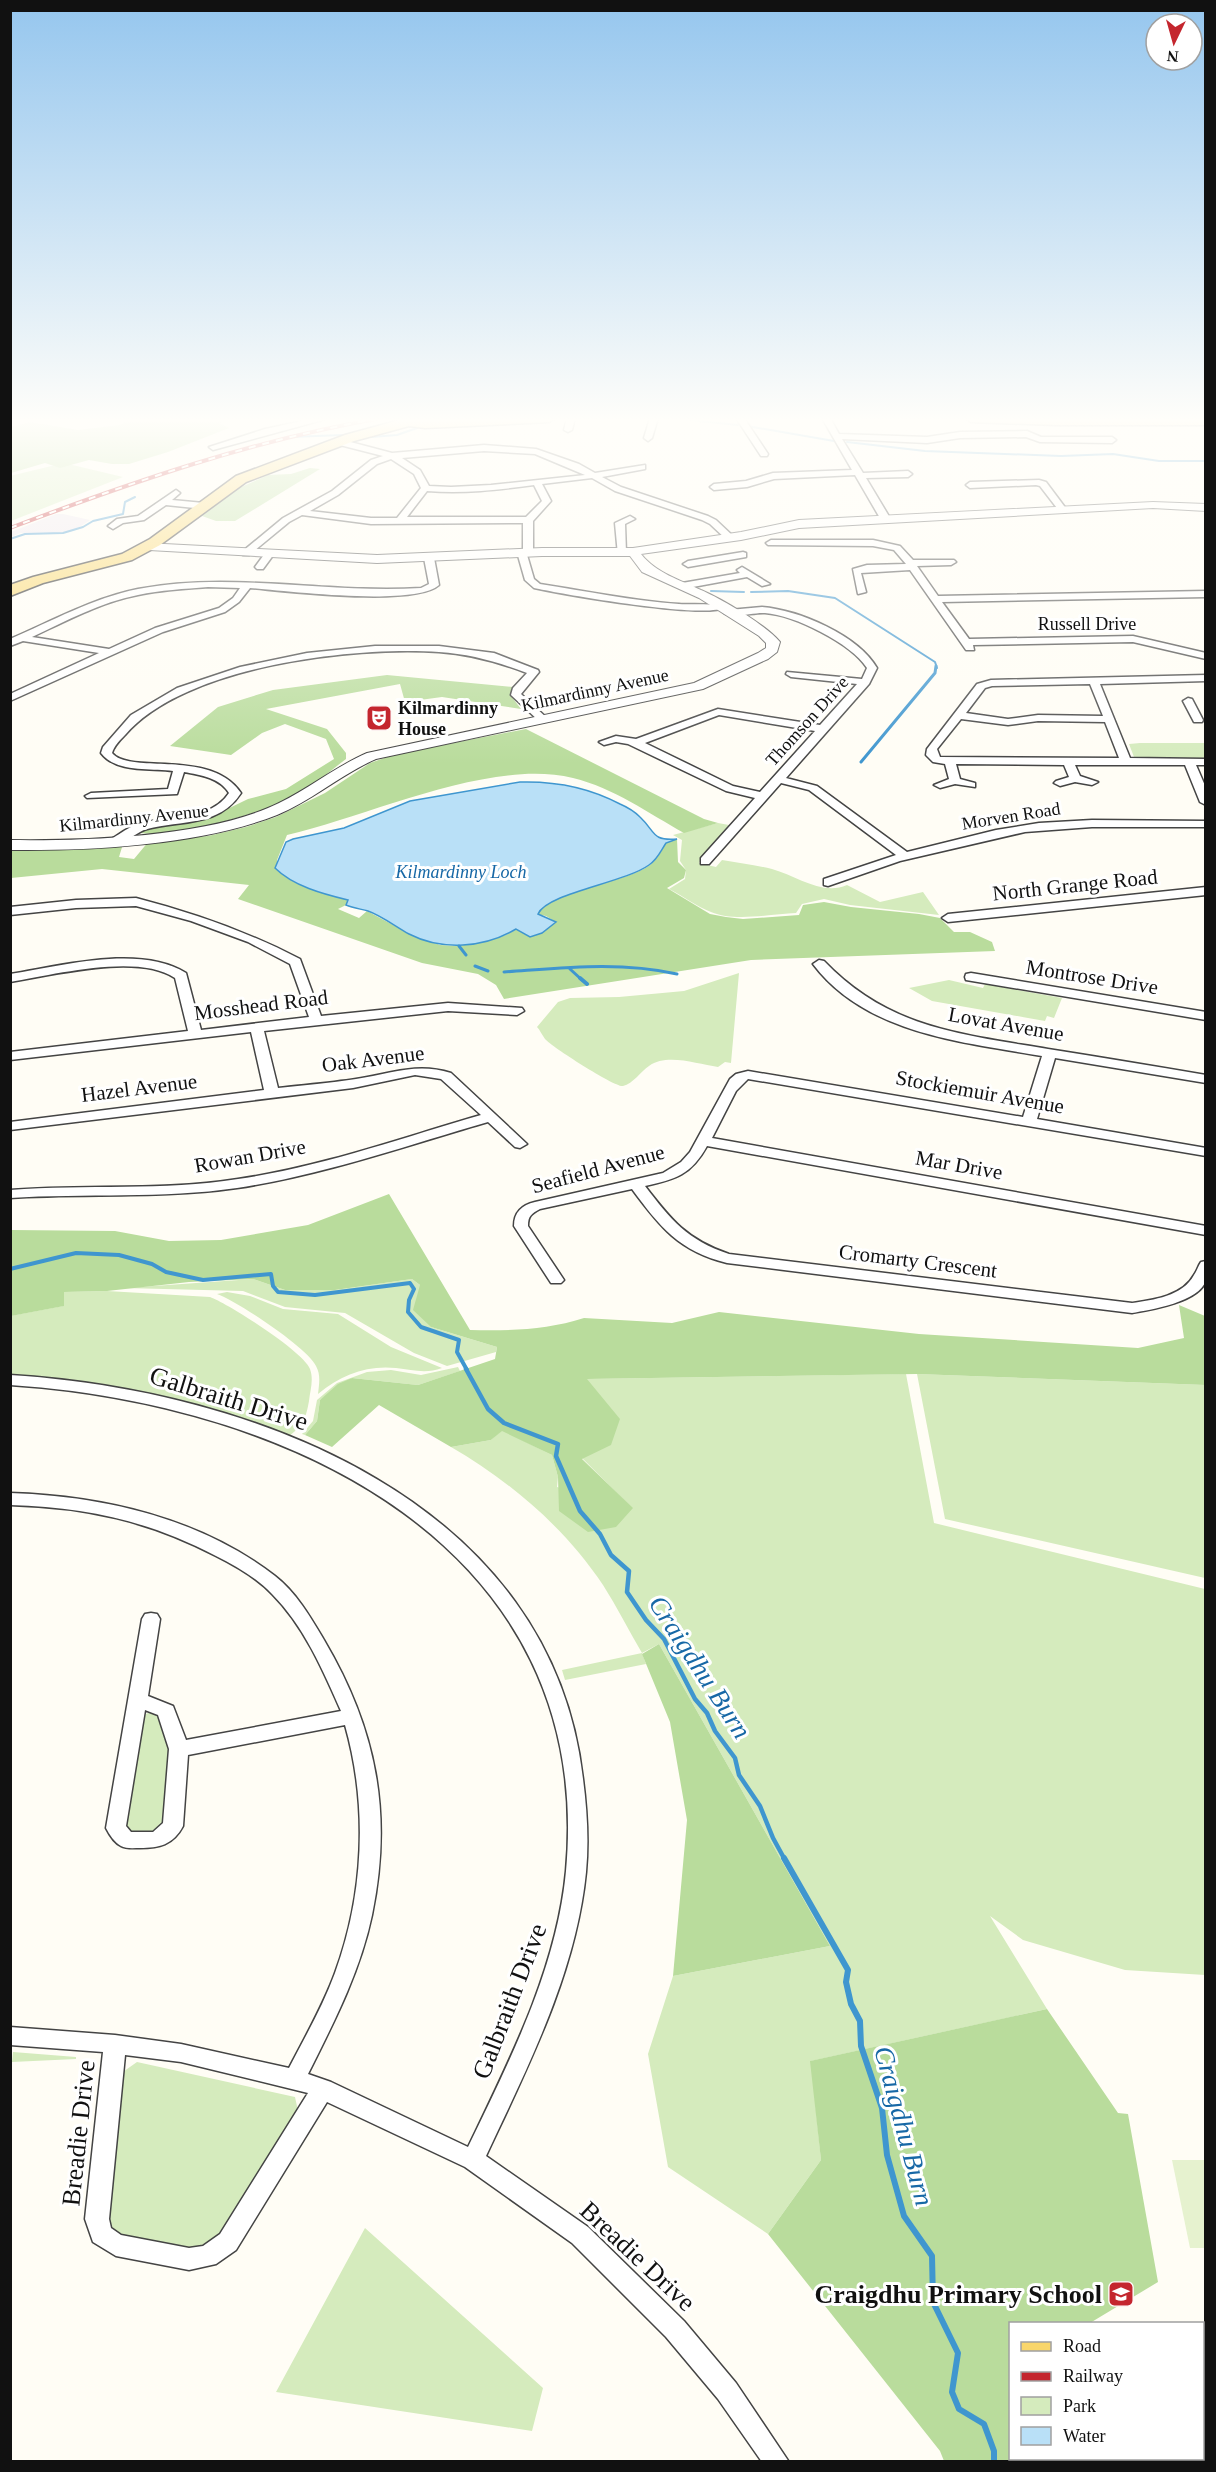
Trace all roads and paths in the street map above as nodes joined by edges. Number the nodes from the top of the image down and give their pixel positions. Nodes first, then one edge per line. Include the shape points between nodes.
1 (166, 533) edge
2 (270, 533) edge
3 (527, 533) edge
4 (623, 533) edge
5 (725, 533) edge
6 (753, 533) edge
7 (730, 538) junction
8 (771, 543) dead end
9 (149, 546) junction
10 (525, 552) junction
11 (627, 552) junction
12 (246, 553) junction
13 (269, 554) junction
14 (743, 555) dead end
15 (429, 558) junction
16 (724, 558) junction
17 (951, 562) dead end
18 (912, 565) junction
19 (687, 566) dead end
20 (260, 567) dead end
21 (748, 574) junction
22 (765, 584) dead end
23 (682, 586) junction
24 (246, 587) junction
25 (10, 591) edge
26 (861, 592) dead end
27 (1206, 594) edge
28 (935, 598) junction
29 (724, 610) junction
30 (10, 638) edge
31 (22, 638) junction
32 (10, 643) edge
33 (109, 652) junction
34 (1206, 656) edge
35 (791, 674) dead end
36 (1206, 678) edge
37 (1094, 681) junction
38 (865, 682) junction
39 (10, 698) edge
40 (1206, 709) edge
41 (958, 715) junction
42 (543, 719) junction
43 (1110, 719) junction
44 (1198, 720) dead end
45 (822, 729) junction
46 (604, 742) dead end
47 (636, 743) junction
48 (950, 761) junction
49 (1126, 761) junction
50 (1068, 762) junction
51 (1189, 762) junction
52 (1206, 762) edge
53 (179, 768) junction
54 (778, 779) junction
55 (1075, 779) junction
56 (955, 781) junction
57 (1092, 782) dead end
58 (1060, 783) dead end
59 (940, 785) dead end
60 (971, 785) dead end
61 (90, 796) dead end
62 (763, 796) junction
63 (1206, 802) edge
64 (1206, 824) edge
65 (138, 834) junction
66 (10, 845) edge
67 (905, 856) junction
68 (705, 861) dead end
69 (828, 882) dead end
70 (1206, 891) edge
71 (10, 912) edge
72 (948, 918) dead end
73 (819, 964) dead end
74 (971, 977) dead end
75 (10, 978) edge
76 (517, 1011) dead end
77 (1206, 1016) edge
78 (316, 1020) junction
79 (256, 1027) junction
80 (195, 1034) junction
81 (1049, 1054) junction
82 (10, 1056) edge
83 (748, 1075) joint
84 (1206, 1079) edge
85 (272, 1093) junction
86 (490, 1117) junction
87 (1029, 1122) junction
88 (10, 1126) edge
89 (705, 1141) junction
90 (520, 1144) dead end
91 (1206, 1152) edge
92 (636, 1184) junction
93 (10, 1194) edge
94 (1206, 1231) edge
95 (1206, 1264) edge
96 (556, 1280) dead end
97 (10, 1380) edge
98 (10, 1499) edge
99 (151, 1619) dead end
100 (137, 1699) junction
101 (353, 1716) junction
102 (179, 1749) junction
103 (10, 2036) edge
104 (115, 2044) junction
105 (295, 2079) junction
106 (324, 2089) junction
107 (473, 2160) junction
108 (777, 2462) edge

1 - 9 main road
2 - 12 street
3 - 10 street
4 - 11 street
5 - 7 street
6 - 7 street
7 - 11 street
8 - 18 street, Russell Drive via 883,544 897,548
9 - 12 street
9 - 25 main road via 127,557
10 - 11 street
10 - 15 street
10 - 29 street, Thomson Drive via 530,580 537,586
11 - 23 street, Kilmardinny Avenue via 646,569
12 - 13 street
13 - 15 street
13 - 20 street
14 - 16 street
15 - 24 street via 434,585 423,591
16 - 19 street
16 - 21 street
17 - 18 street
18 - 26 street via 856,571
18 - 28 street, Russell Drive
21 - 22 street
21 - 23 street
23 - 29 street, Kilmardinny Avenue
24 - 31 street via 193,585 138,592 99,603
24 - 33 street via 222,610 168,626
27 - 28 street
28 - 34 street, Russell Drive via 968,645 1133,639
29 - 38 street, Thomson Drive via 786,613 806,619 868,661 872,668
29 - 42 street, Kilmardinny Avenue via 764,633 771,639 772,650 698,686
30 - 31 street
31 - 32 street
31 - 33 street
33 - 39 street
35 - 38 street
36 - 37 street
37 - 41 street via 991,683 981,686
37 - 43 street
38 - 45 street, Thomson Drive
40 - 44 street via 1190,705
41 - 43 street via 1008,722 1038,718
41 - 48 street via 932,749 938,760
42 - 53 street via 516,695 534,672 498,658 412,649 311,654 235,672 163,699 132,717 107,749 108,756 122,763
42 - 65 street, Kilmardinny Avenue via 387,751 346,767 301,798 265,814 209,829
43 - 49 street
45 - 47 street via 718,712
45 - 54 street, Thomson Drive
46 - 47 street via 624,738
47 - 62 street via 730,789
48 - 50 street
48 - 56 street
49 - 50 street
49 - 51 street
50 - 55 street
51 - 52 street
51 - 63 street
53 - 61 street via 173,792
53 - 65 street via 228,782 233,787 233,798 206,814 142,827
54 - 62 street, Thomson Drive
54 - 67 street via 813,788
55 - 57 street
55 - 58 street
56 - 59 street
56 - 60 street
62 - 68 street, Thomson Drive
64 - 67 street, Morven Road via 1054,825
65 - 66 street, Kilmardinny Avenue via 117,840
67 - 69 street, Morven Road
70 - 72 street, North Grange Road
71 - 78 street via 136,902 195,918 252,939 296,962
73 - 81 street, Lovat Avenue via 850,995 903,1023 952,1038
74 - 77 street, Montrose Drive
75 - 80 street via 107,965 165,967 181,976
76 - 78 street, Mosshead Road via 448,1007
78 - 79 street, Mosshead Road
79 - 80 street, Mosshead Road
79 - 85 street
80 - 82 street, Mosshead Road
81 - 84 street, Lovat Avenue
81 - 87 street
83 - 87 street, Stockiemuir Avenue
83 - 89 street, Seafield Avenue via 737,1078 731,1087
85 - 86 street, Oak Avenue via 365,1082 401,1073 436,1072 446,1076
85 - 88 street, Hazel Avenue
86 - 90 street, Oak Avenue
86 - 93 street, Rowan Drive via 263,1180 181,1190
87 - 91 street, Stockiemuir Avenue
89 - 92 street, Seafield Avenue via 682,1169
89 - 94 street, Mar Drive
92 - 95 street, Cromarty Crescent via 675,1234 705,1252 727,1258 1132,1308 1178,1296 1195,1285
92 - 96 street, Seafield Avenue via 535,1206 520,1217 521,1226
97 - 107 street, Galbraith Drive via 101,1389 169,1404 293,1442 382,1488 446,1536 499,1593 521,1626 545,1668 569,1750 578,1832 575,1875 569,1916 531,2033
98 - 101 street via 112,1510 175,1531 235,1558 271,1582 288,1599 323,1652
99 - 100 street
100 - 102 street via 166,1711
100 - 102 street via 116,1828 126,1840 158,1840 173,1826
101 - 102 street
101 - 105 street via 367,1773 370,1807 371,1855 362,1913 333,2002
103 - 104 street, Breadie Drive
104 - 105 street, Breadie Drive via 181,2053
104 - 106 street, Breadie Drive via 97,2219 101,2234 116,2245 189,2259 208,2256 228,2242
105 - 106 street, Breadie Drive
106 - 107 street, Breadie Drive
107 - 108 street, Breadie Drive via 580,2235 667,2321 727,2391

